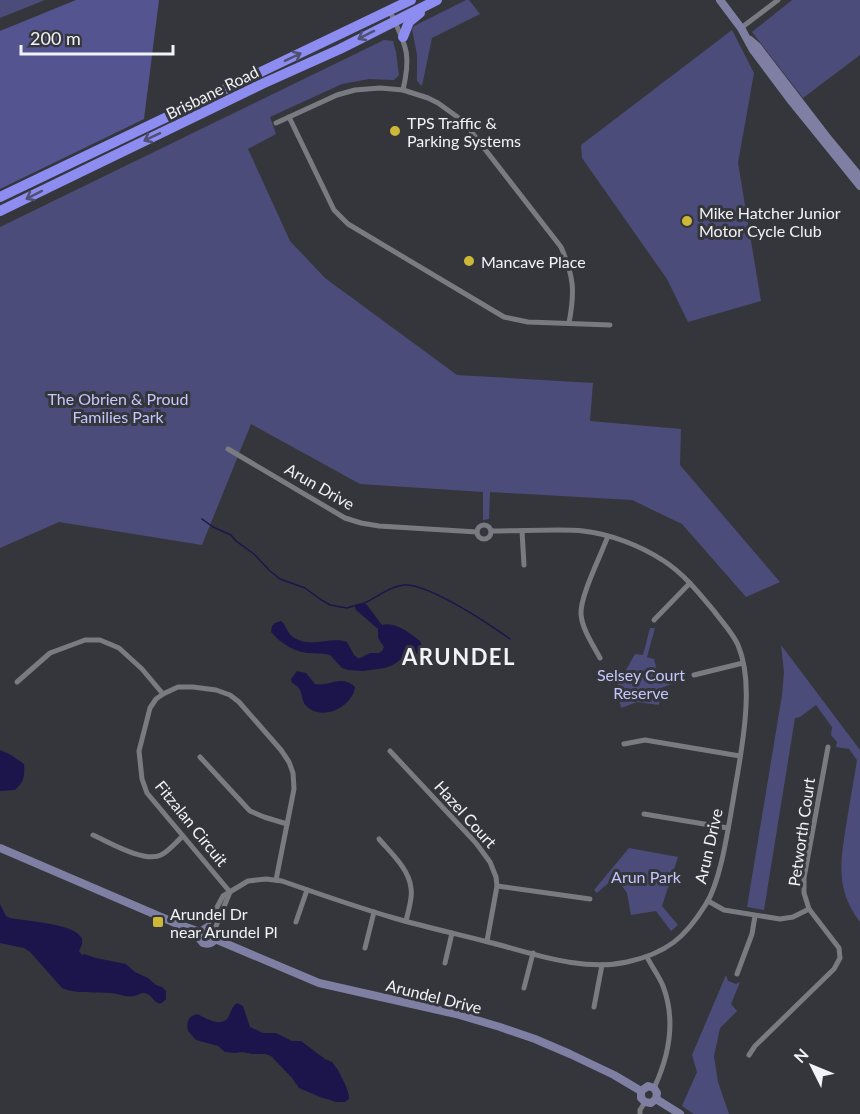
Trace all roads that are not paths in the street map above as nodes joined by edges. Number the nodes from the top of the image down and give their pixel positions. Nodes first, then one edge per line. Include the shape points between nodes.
1 (411, 0) edge
2 (439, 0) edge
3 (720, 0) edge
4 (778, 0) edge
5 (392, 16) junction
6 (741, 28) junction
7 (403, 37) junction
8 (747, 37) junction
9 (404, 90) junction
10 (289, 117) junction
11 (276, 123) dead end
12 (860, 177) edge
13 (860, 186) edge
14 (0, 197) edge
15 (0, 211) edge
16 (569, 323) junction
17 (610, 324) dead end
18 (228, 449) dead end
19 (492, 531) junction
20 (522, 531) junction
21 (477, 532) junction
22 (608, 536) junction
23 (524, 565) dead end
24 (690, 583) junction
25 (654, 620) dead end
26 (600, 658) dead end
27 (743, 663) junction
28 (694, 675) dead end
29 (17, 682) dead end
30 (163, 694) junction
31 (624, 744) dead end
32 (828, 747) dead end
33 (390, 751) dead end
34 (740, 756) junction
35 (200, 757) dead end
36 (644, 814) dead end
37 (287, 824) junction
38 (728, 828) junction
39 (93, 835) dead end
40 (183, 836) junction
41 (380, 839) dead end
42 (0, 849) edge
43 (276, 880) junction
44 (497, 886) junction
45 (307, 890) junction
46 (230, 892) junction
47 (590, 899) dead end
48 (708, 901) junction
49 (809, 909) junction
50 (374, 912) junction
51 (756, 916) junction
52 (406, 921) junction
53 (296, 922) dead end
54 (209, 932) junction
55 (452, 933) junction
56 (487, 941) junction
57 (365, 948) dead end
58 (533, 953) junction
59 (647, 957) junction
60 (445, 963) dead end
61 (602, 965) junction
62 (737, 974) dead end
63 (524, 988) dead end
64 (594, 1007) dead end
65 (749, 1055) dead end
66 (654, 1088) junction
67 (641, 1091) junction
68 (656, 1099) junction
69 (645, 1102) junction
70 (640, 1114) edge
71 (680, 1114) edge

1 - 5 highway, Brisbane Road
2 - 5 highway, Brisbane Road
2 - 7 highway via 412,19
3 - 6 main road
4 - 6 street
5 - 7 street
14 -> 5 highway, Brisbane Road
5 -> 15 highway, Brisbane Road via 340,49
6 - 8 main road
7 - 9 street via 408,64
8 - 12 main road
8 - 13 main road via 797,109
9 - 10 street via 355,90
9 - 16 street via 438,103 464,121 561,247 573,281
10 - 11 street
10 - 16 street via 334,210 348,224 504,317
16 - 17 street
18 - 21 street, Arun Drive via 345,518 379,526
19 - 20 street, Arun Drive
19 - 21 street via 484,525
19 - 21 street via 485,540
20 - 22 street, Arun Drive via 584,531
20 - 23 street
22 - 24 street, Arun Drive via 645,550
22 - 26 street via 583,598 581,613
24 - 25 street
24 - 27 street, Arun Drive via 726,625
27 - 28 street
27 - 34 street, Arun Drive via 747,702
29 - 30 street via 50,653 85,640 100,640 119,648
30 - 37 street via 178,687 194,687 216,690 239,702 289,762 294,789
30 - 40 street, Fitzalan Circuit via 150,708 139,751 140,766 147,793
31 - 34 street via 645,740
32 - 49 street, Petworth Court via 804,878
33 - 44 street, Hazel Court via 476,843 490,862
34 - 38 street, Arun Drive
35 - 37 street via 250,811
36 - 38 street
37 - 43 street
38 - 48 street, Arun Drive
39 - 40 street via 151,857 162,855
40 - 46 street, Fitzalan Circuit
41 - 52 street via 407,873 412,889
42 - 54 main road, Arundel Drive via 175,923
43 - 45 street, Arun Drive
43 - 46 street, Arun Drive via 249,881
44 - 47 street
44 - 56 street, Hazel Court
45 - 50 street, Arun Drive
45 - 53 street
46 - 54 street, Arun Drive via 219,902
48 - 51 street via 724,910
48 - 59 street, Arun Drive via 684,934 668,948
49 - 51 street via 780,919
49 - 65 street, Petworth Court via 839,948 840,958 834,969
50 - 52 street, Arun Drive
50 - 57 street
51 - 62 street
52 - 55 street, Arun Drive
54 - 67 main road, Arundel Drive via 319,983 509,1030 570,1054
55 - 56 street, Arun Drive
55 - 60 street
56 - 58 street, Arun Drive
58 - 61 street, Arun Drive
58 - 63 street
59 - 61 street, Arun Drive
59 - 66 street via 669,1006 669,1044
61 - 64 street
66 - 67 main road via 648,1086
66 - 68 main road
67 - 69 main road
68 - 69 main road
68 - 71 main road
69 - 70 street

